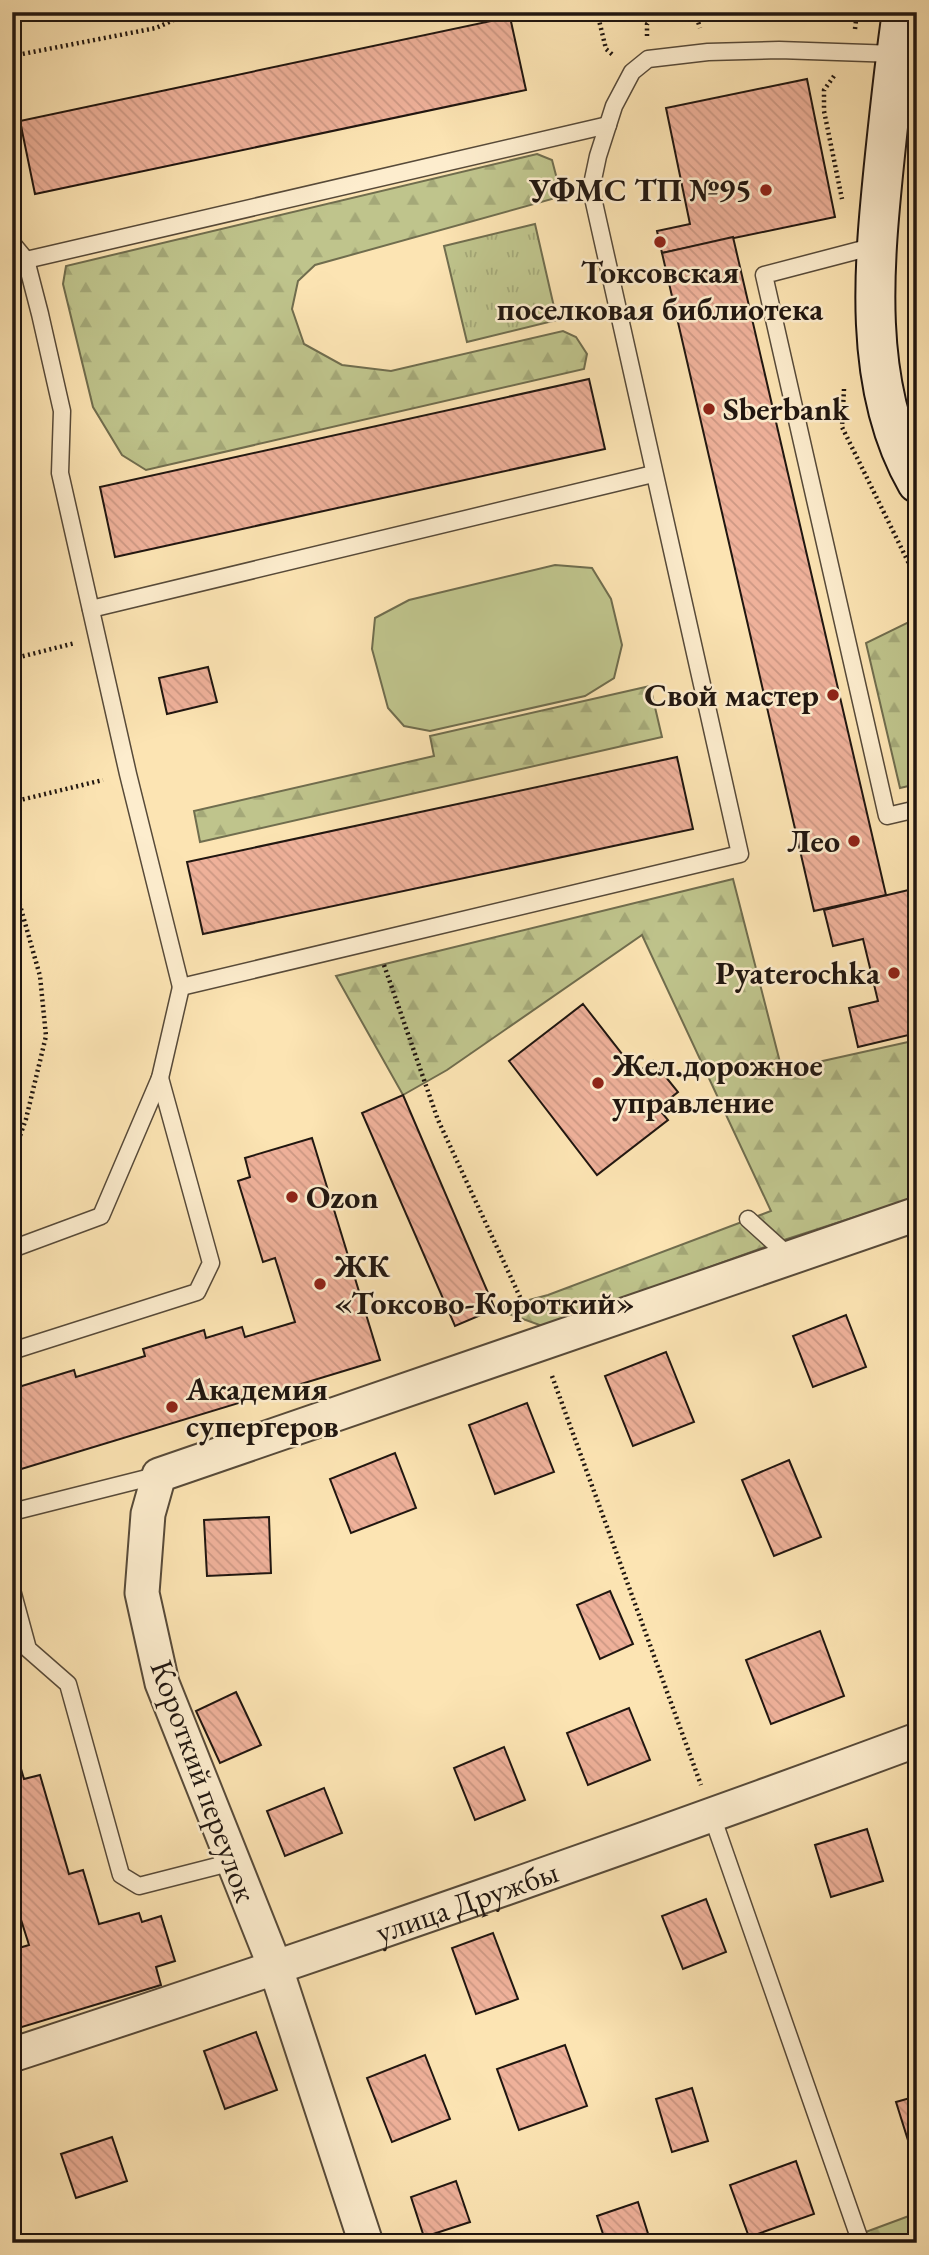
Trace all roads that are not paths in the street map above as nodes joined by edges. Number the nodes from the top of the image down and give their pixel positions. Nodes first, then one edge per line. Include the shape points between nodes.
1 (902, 12) edge
2 (896, 54) junction
3 (608, 125) junction
4 (12, 243) edge
5 (875, 247) junction
6 (26, 260) junction
7 (653, 474) junction
8 (917, 483) edge
9 (91, 609) junction
10 (917, 809) edge
11 (181, 987) junction
12 (160, 1078) junction
13 (917, 1214) edge
14 (748, 1219) dead end
15 (12, 1249) edge
16 (790, 1257) junction
17 (12, 1350) edge
18 (159, 1475) junction
19 (12, 1512) edge
20 (12, 1590) edge
21 (917, 1740) edge
22 (712, 1816) junction
23 (233, 1862) junction
24 (276, 1969) junction
25 (12, 2055) edge
26 (366, 2243) edge
27 (861, 2243) edge

1 - 2 street
2 - 3 lane via 779,50 648,59 632,72
2 - 5 street
3 - 6 lane
3 - 7 lane via 591,189
4 - 6 lane
5 - 8 street via 878,369 892,428
5 - 10 lane via 764,275 887,816
6 - 9 lane via 62,411 60,473
7 - 9 lane
7 - 11 lane via 740,854
9 - 11 lane
11 - 12 lane
12 - 15 lane via 100,1216
12 - 17 lane via 211,1263 197,1292
13 - 16 street
14 - 16 lane
16 - 18 street
18 - 19 lane
18 - 23 street, Короткий переулок via 148,1514 142,1592 162,1683
20 - 23 lane via 28,1649 68,1684 121,1875 139,1886
21 - 22 street, улица Дружбы
22 - 24 street, улица Дружбы
22 - 27 lane
23 - 24 street, Короткий переулок
24 - 25 street, улица Дружбы
24 - 26 street, Короткий переулок

